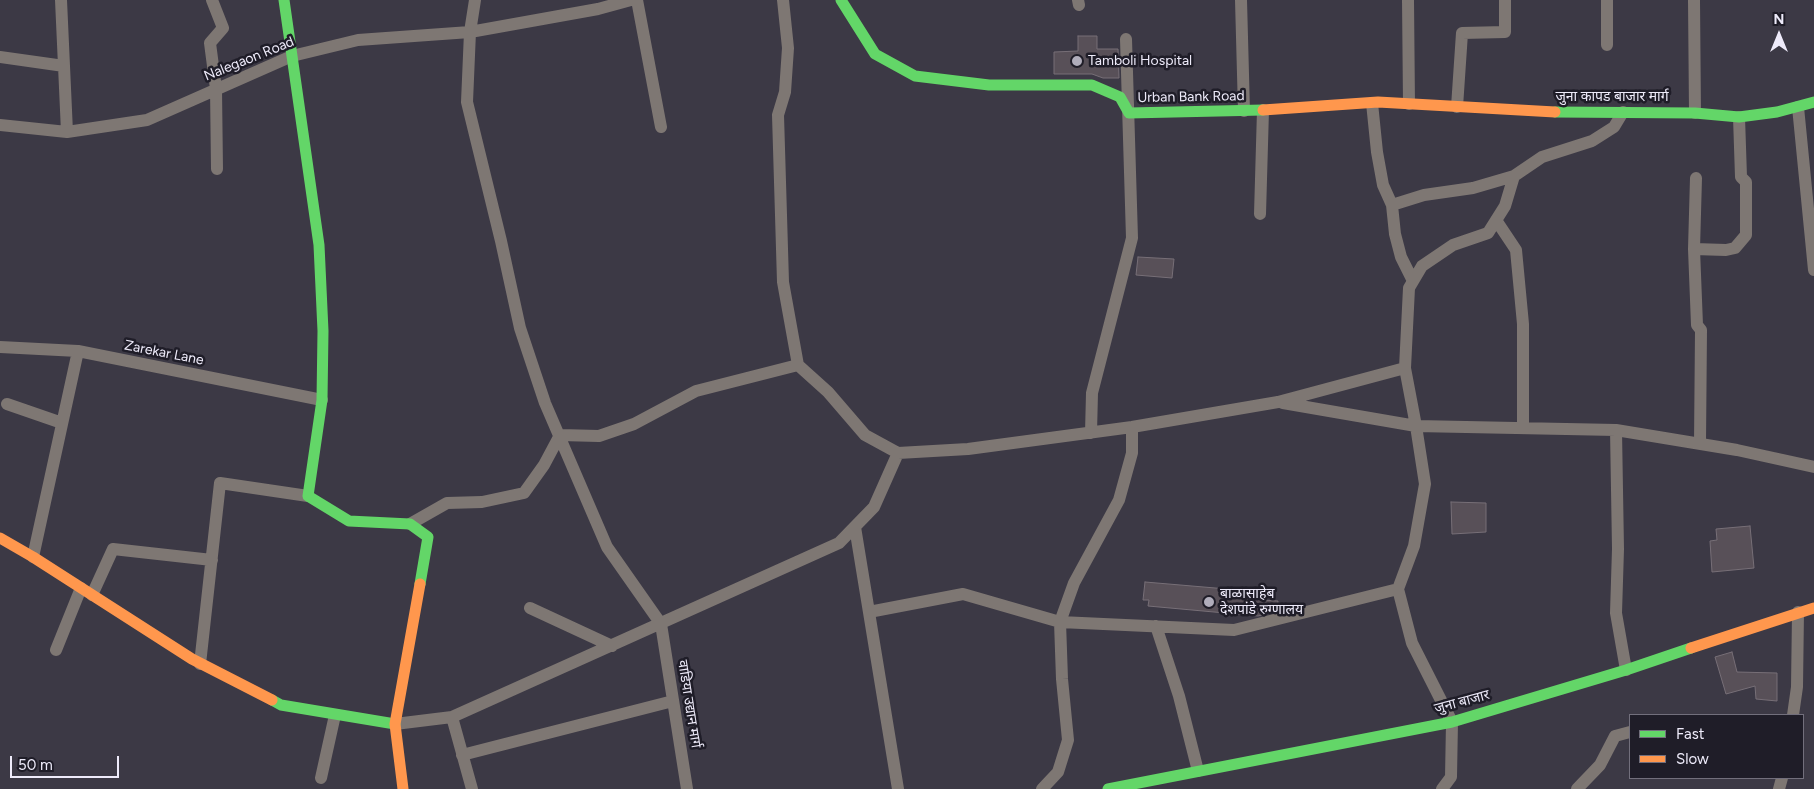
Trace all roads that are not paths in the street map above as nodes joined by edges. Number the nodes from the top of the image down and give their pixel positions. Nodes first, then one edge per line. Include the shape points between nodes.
1 (61, 0) edge
2 (212, 0) edge
3 (284, 0) edge
4 (475, 0) edge
5 (632, 0) edge
6 (637, 0) edge
7 (783, 0) edge
8 (841, 0) edge
9 (1242, 0) edge
10 (1408, 0) edge
11 (1505, 0) edge
12 (1607, 0) edge
13 (1694, 0) edge
14 (470, 32) junction
15 (1126, 39) dead end
16 (1607, 45) dead end
17 (292, 56) junction
18 (0, 57) edge
19 (64, 66) junction
20 (216, 89) junction
21 (1814, 102) edge
22 (1372, 103) junction
23 (1409, 104) junction
24 (1798, 106) junction
25 (1457, 107) junction
26 (1263, 110) junction
27 (1244, 111) junction
28 (1622, 112) junction
29 (1129, 113) junction
30 (1695, 113) junction
31 (1739, 117) junction
32 (0, 125) edge
33 (661, 127) dead end
34 (67, 132) junction
35 (218, 169) dead end
36 (1514, 176) junction
37 (1696, 178) dead end
38 (1392, 205) junction
39 (1260, 214) dead end
40 (1496, 220) junction
41 (1694, 249) junction
42 (1814, 270) edge
43 (1414, 281) junction
44 (0, 346) edge
45 (78, 351) junction
46 (798, 365) junction
47 (1405, 368) junction
48 (322, 400) junction
49 (1278, 402) junction
50 (7, 404) dead end
51 (62, 423) junction
52 (1416, 426) junction
53 (1132, 427) junction
54 (1523, 428) junction
55 (1616, 430) junction
56 (1091, 433) junction
57 (560, 434) junction
58 (1700, 443) junction
59 (898, 453) junction
60 (1814, 468) edge
61 (308, 496) junction
62 (410, 524) junction
63 (855, 527) junction
64 (0, 538) edge
65 (33, 557) junction
66 (212, 560) junction
67 (81, 588) junction
68 (1398, 589) junction
69 (92, 595) junction
70 (530, 608) dead end
71 (1814, 608) edge
72 (869, 612) junction
73 (1798, 612) junction
74 (1060, 622) junction
75 (661, 624) junction
76 (1156, 626) junction
77 (612, 646) junction
78 (56, 650) dead end
79 (200, 664) junction
80 (1626, 670) junction
81 (673, 701) junction
82 (1793, 714) edge
83 (335, 715) junction
84 (452, 717) junction
85 (1452, 722) junction
86 (395, 724) junction
87 (1629, 732) edge
88 (462, 754) junction
89 (1198, 772) junction
90 (321, 778) dead end
91 (403, 789) edge
92 (472, 789) edge
93 (687, 789) edge
94 (898, 789) edge
95 (1042, 789) edge
96 (1108, 789) edge
97 (1442, 789) edge
98 (1577, 789) edge

1 - 19 street
2 - 20 street via 222,28 210,43
3 - 17 street
4 - 14 street
5 - 14 street, Nalegaon Road
6 - 33 street
7 - 46 street via 788,48 785,92 778,114 783,282
8 - 29 street, Urban Bank Road via 875,54 915,76 988,85 1092,85 1120,97
9 - 27 street
10 - 23 street
11 - 25 street via 1505,32 1462,33
12 - 16 street
13 - 30 street
14 - 17 street, Nalegaon Road via 358,40
14 - 57 street via 467,102 502,240 520,328 545,403
15 - 29 street
17 - 20 street, Nalegaon Road
17 - 48 street via 319,245
18 - 19 street
19 - 34 street
20 - 34 street, Nalegaon Road via 147,120
20 - 35 street
21 - 24 street, जुना कापड बाजार मार्ग
22 - 23 street, Urban Bank Road
22 - 26 street, Urban Bank Road
22 - 38 street via 1383,185
23 - 25 street, जुना कापड बाजार मार्ग
24 - 31 street, जुना कापड बाजार मार्ग
24 - 42 street
25 - 28 street, जुना कापड बाजार मार्ग
26 - 27 street, Urban Bank Road
26 - 39 street
27 - 29 street, Urban Bank Road
28 - 30 street, जुना कापड बाजार मार्ग
28 - 36 street via 1614,127 1592,141 1542,157
29 - 56 street via 1132,238 1092,393
30 - 31 street, जुना कापड बाजार मार्ग
31 - 41 street via 1741,177 1746,182 1746,235 1735,248
32 - 34 street, Nalegaon Road
36 - 38 street
36 - 40 street via 1505,206
37 - 41 street
38 - 43 street via 1401,257
40 - 43 street via 1488,233 1453,245 1422,266
40 - 54 street via 1516,250 1523,324
41 - 58 street via 1696,325 1701,330
43 - 47 street via 1409,288
44 - 45 street, Zarekar Lane
45 - 48 street, Zarekar Lane
45 - 51 street
46 - 57 street via 696,390 634,424 598,436
46 - 59 street via 828,392 866,436
47 - 49 street
47 - 52 street
48 - 61 street
49 - 52 street
49 - 53 street
50 - 51 street
51 - 65 street
52 - 54 street
52 - 68 street via 1425,484 1414,546
53 - 56 street
53 - 74 street via 1132,453 1119,500 1074,583
54 - 55 street
55 - 58 street
55 - 80 street via 1616,613
56 - 59 street
57 - 62 street via 524,493 482,502 446,503
57 - 75 street via 608,546
58 - 60 street
59 - 63 street via 874,507
61 - 62 street via 349,521
61 - 66 street via 220,483
62 - 86 street via 428,537
63 - 72 street
63 - 75 street via 839,543
64 - 65 street
65 - 67 street
66 - 69 street via 113,549
66 - 79 street
67 - 69 street
67 - 78 street
68 - 76 street via 1234,630
68 - 85 street via 1412,643
69 - 79 street
70 - 77 street
71 - 73 street, जुना बाजार
72 - 74 street via 963,594
72 - 94 street
73 - 80 street, जुना बाजार
73 - 82 street via 1798,687
74 - 76 street
74 - 95 street via 1068,740 1058,772
75 - 77 street
75 - 81 street, वाडिया उद्यान मार्ग
76 - 89 street via 1179,696
77 - 84 street
79 - 83 street via 281,705
80 - 85 street, जुना बाजार
81 - 88 street
81 - 93 street, वाडिया उद्यान मार्ग
83 - 86 street
83 - 90 street
84 - 86 street
84 - 88 street
85 - 89 street, जुना बाजार
85 - 97 street via 1451,777
86 - 91 street
87 - 98 street via 1615,736 1600,765
88 - 92 street
89 - 96 street, जुना बाजार

